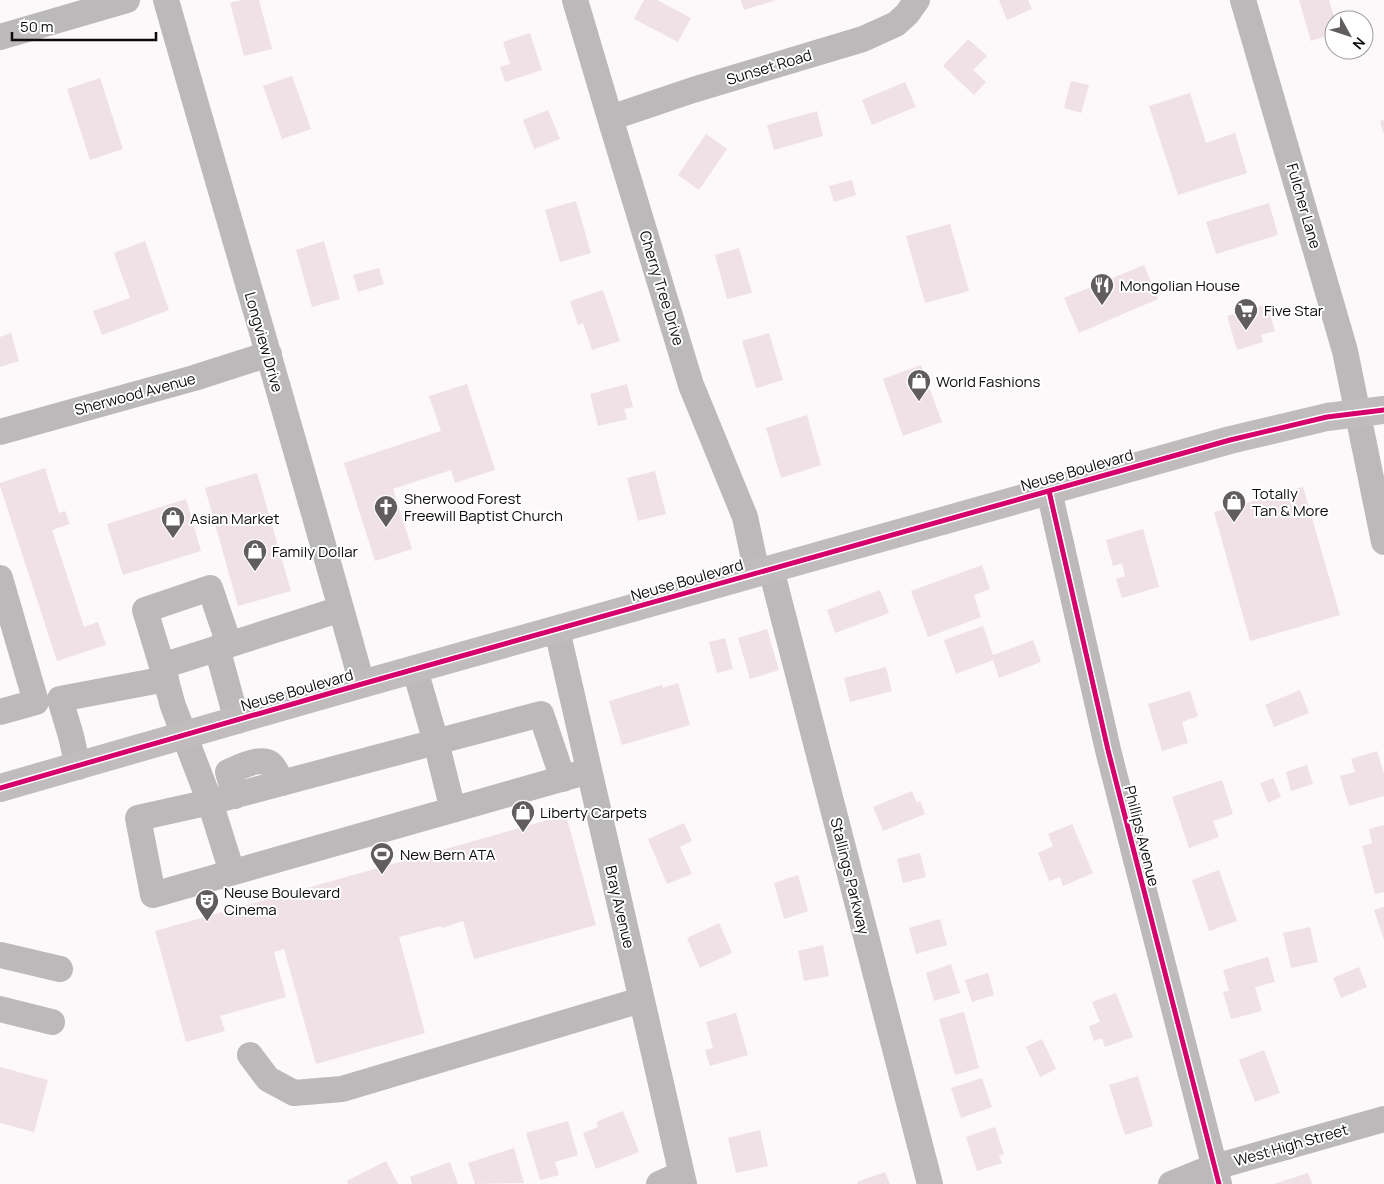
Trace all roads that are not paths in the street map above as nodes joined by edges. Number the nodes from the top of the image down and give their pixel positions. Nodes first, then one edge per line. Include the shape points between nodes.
1 (128, 0) edge
2 (166, 0) edge
3 (575, 0) edge
4 (917, 0) edge
5 (1243, 0) edge
6 (0, 37) edge
7 (610, 118) junction
8 (269, 354) junction
9 (1384, 410) edge
10 (1357, 414) junction
11 (0, 432) edge
12 (1049, 491) junction
13 (1384, 542) edge
14 (764, 571) junction
15 (1, 588) edge
16 (341, 609) junction
17 (557, 630) junction
18 (9, 645) edge
19 (223, 646) junction
20 (415, 670) junction
21 (164, 672) junction
22 (362, 684) junction
23 (48, 700) junction
24 (0, 712) edge
25 (237, 721) junction
26 (185, 736) junction
27 (436, 742) junction
28 (78, 767) junction
29 (589, 771) junction
30 (563, 779) junction
31 (0, 788) edge
32 (223, 799) junction
33 (453, 810) junction
34 (232, 872) junction
35 (0, 955) edge
36 (60, 969) dead end
37 (641, 1000) junction
38 (0, 1009) edge
39 (52, 1022) dead end
40 (250, 1055) dead end
41 (1384, 1119) edge
42 (1217, 1175) edge
43 (675, 1181) edge
44 (930, 1184) edge
45 (1171, 1184) edge

1 - 6 street
2 - 8 street, Longview Drive
3 - 7 street, Cherry Tree Drive
4 - 7 street, Sunset Road via 896,24 863,38
5 - 10 street, Fulcher Lane via 1345,352
7 - 14 street, Cherry Tree Drive via 691,385
8 - 11 street, Sherwood Avenue
8 - 16 street, Longview Drive
9 - 10 main road, Neuse Boulevard
10 - 12 main road, Neuse Boulevard via 1327,417 1230,440
10 - 13 street, Fulcher Lane
12 - 14 main road, Neuse Boulevard
12 - 42 street, Phillips Avenue via 1108,750
14 - 17 main road, Neuse Boulevard
14 - 44 street, Stallings Parkway
15 - 18 street
16 - 19 street
16 - 22 street, Longview Drive
17 - 20 main road, Neuse Boulevard
17 - 29 street, Bray Avenue
18 - 23 street
19 - 21 street
19 - 21 street via 210,588 145,610
19 - 25 street
20 - 22 main road, Neuse Boulevard
20 - 27 street
21 - 23 street
21 - 26 street
22 - 25 main road, Neuse Boulevard
23 - 24 street
23 - 28 street via 71,736
25 - 26 main road, Neuse Boulevard
26 - 28 main road, Neuse Boulevard
26 - 32 street
27 - 30 street via 541,714
27 - 32 street
27 - 33 street
28 - 31 main road, Neuse Boulevard
29 - 30 street
29 - 37 street, Bray Avenue
30 - 33 street
32 - 34 street
32 - 34 street via 138,818 153,895
33 - 34 street
35 - 36 street
37 - 40 street via 342,1089 294,1093 268,1079
37 - 43 street, Bray Avenue
38 - 39 street
41 - 42 street, West High Street
42 - 45 street, West High Street

